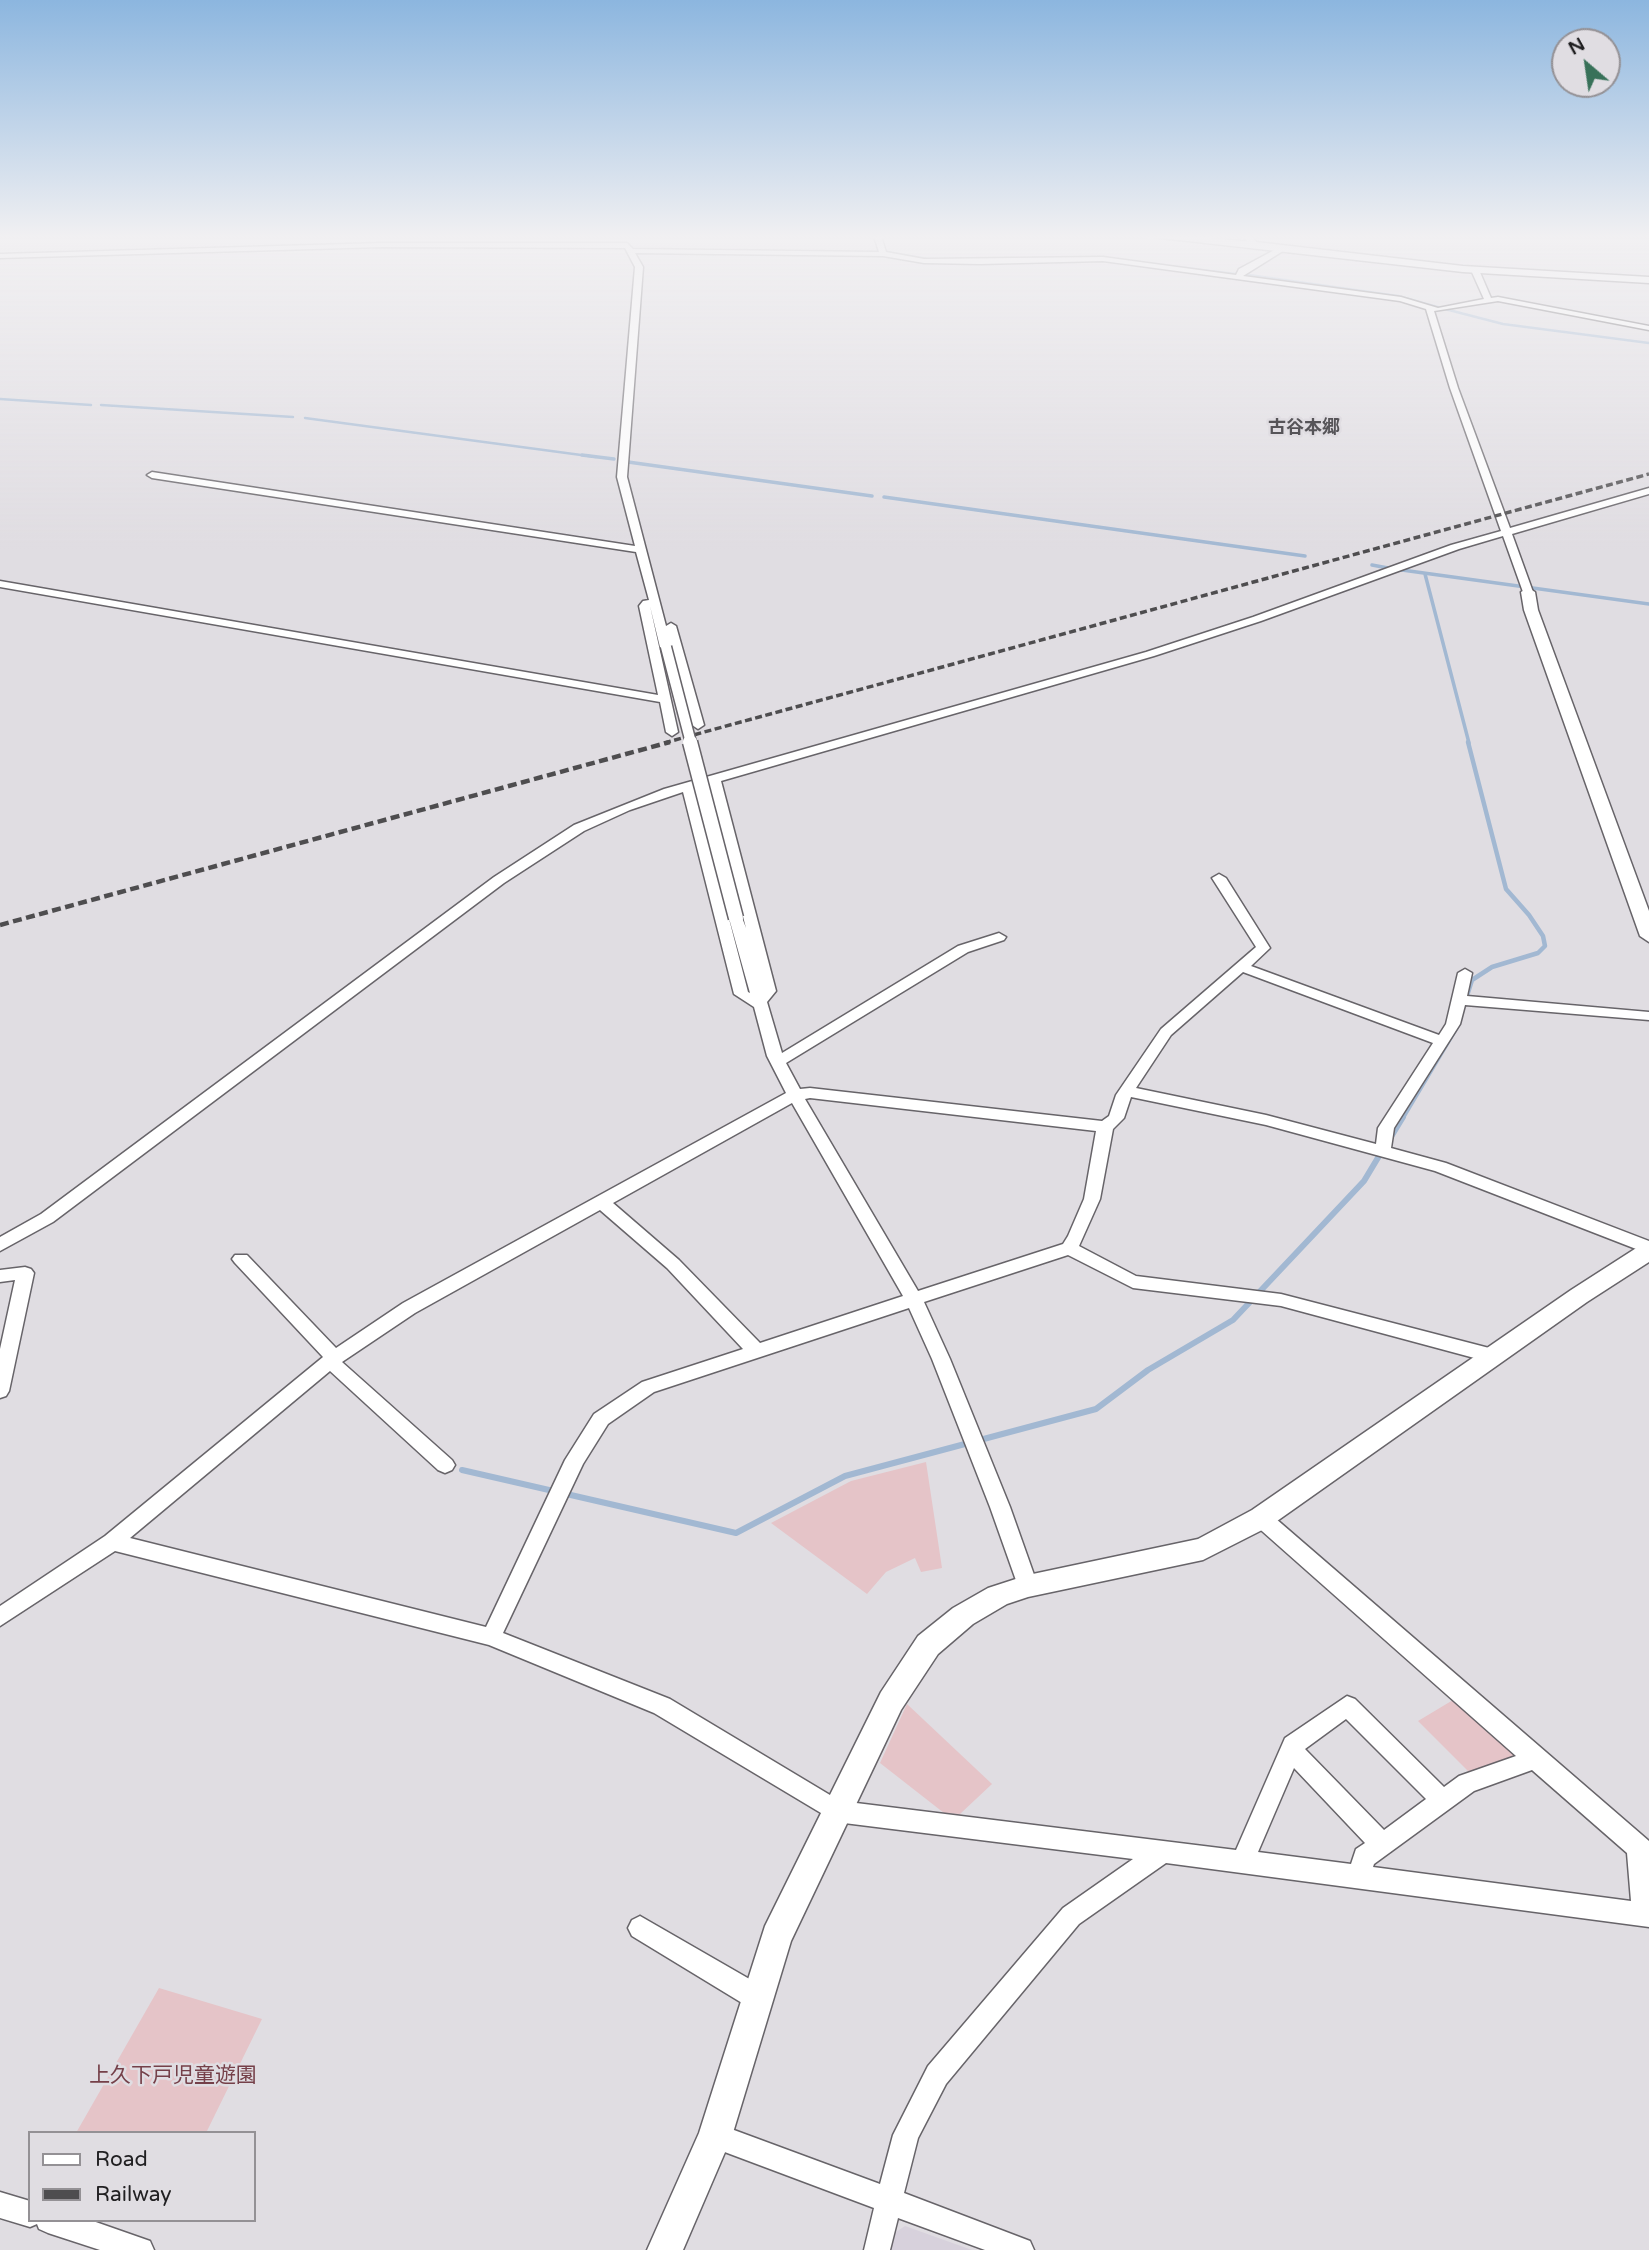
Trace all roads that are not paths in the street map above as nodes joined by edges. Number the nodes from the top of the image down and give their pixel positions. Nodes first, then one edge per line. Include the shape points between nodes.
1 (633, 341) edge
2 (1439, 341) edge
3 (152, 475) dead end
4 (1649, 491) edge
5 (1507, 533) junction
6 (641, 550) junction
7 (0, 583) edge
8 (1528, 592) joint
9 (653, 598) junction
10 (666, 699) junction
11 (698, 725) dead end
12 (673, 732) dead end
13 (713, 779) junction
14 (688, 786) junction
15 (1219, 878) dead end
16 (1649, 936) edge
17 (999, 937) dead end
18 (1242, 967) junction
19 (1465, 973) dead end
20 (1459, 1000) junction
21 (758, 1004) junction
22 (1649, 1016) edge
23 (1442, 1041) junction
24 (778, 1062) junction
25 (1127, 1091) junction
26 (795, 1095) junction
27 (1105, 1127) junction
28 (1383, 1150) junction
29 (602, 1202) junction
30 (0, 1245) edge
31 (1069, 1248) junction
32 (1649, 1250) edge
33 (241, 1259) dead end
34 (0, 1276) edge
35 (913, 1298) junction
36 (755, 1351) junction
37 (1493, 1356) junction
38 (332, 1359) junction
39 (0, 1391) edge
40 (445, 1465) dead end
41 (1261, 1518) junction
42 (112, 1542) junction
43 (1028, 1586) junction
44 (0, 1617) edge
45 (491, 1637) junction
46 (1292, 1750) junction
47 (1535, 1759) junction
48 (1443, 1801) junction
49 (836, 1811) junction
50 (1381, 1843) junction
51 (1643, 1850) edge
52 (1161, 1853) junction
53 (1242, 1863) junction
54 (1359, 1875) junction
55 (1646, 1915) edge
56 (640, 1928) dead end
57 (756, 1997) junction
58 (715, 2136) junction
59 (891, 2199) junction
60 (0, 2205) edge
61 (28, 2213) edge
62 (54, 2222) edge
63 (141, 2250) edge
64 (665, 2250) edge
65 (877, 2250) edge
66 (1021, 2250) edge

1 - 6 street via 621,472
2 - 5 street
3 - 6 street
4 - 5 street
5 - 8 street
5 - 13 street via 1150,654
6 - 9 street
7 - 10 street
8 - 16 street
9 - 10 street via 644,606
9 - 11 street via 665,604
9 - 21 street, bridge
10 - 12 street
13 - 14 street
13 - 21 street via 769,991
14 - 21 street via 741,994
14 - 30 street via 579,828 499,880 109,1173
15 - 18 street via 1263,948
17 - 24 street via 963,948
18 - 23 street
18 - 25 street via 1166,1032
19 - 20 street
20 - 22 street
20 - 23 street via 1453,1024
21 - 24 street
23 - 28 street via 1386,1128
24 - 26 street
25 - 27 street via 1115,1118
25 - 28 street
26 - 27 street via 810,1093
26 - 29 street
26 - 35 street
27 - 31 street via 1092,1199
28 - 32 street via 1440,1167
29 - 36 street via 673,1264
29 - 38 street via 409,1308
31 - 35 street
31 - 37 street via 1133,1282 1281,1300
32 - 37 street
33 - 38 street
34 - 39 street via 25,1273
35 - 36 street
35 - 43 street
36 - 45 street via 648,1387 601,1419 575,1460
37 - 41 street
38 - 40 street
38 - 42 street
41 - 43 street via 1203,1549
41 - 47 street
42 - 44 street
42 - 45 street
43 - 49 street via 977,1607 928,1645 891,1701
45 - 49 street via 662,1706
46 - 48 street via 1347,1706
46 - 50 street
46 - 53 street
47 - 48 street via 1467,1783
47 - 51 street
48 - 50 street
49 - 52 street
49 - 57 street via 776,1937
50 - 54 street via 1364,1857
51 - 55 street
52 - 53 street
52 - 59 street via 1071,1916 937,2075 906,2135
53 - 54 street
54 - 55 street
56 - 57 street
57 - 58 street
58 - 59 street
58 - 64 street
59 - 65 street
59 - 66 street
60 - 61 street
62 - 63 street

